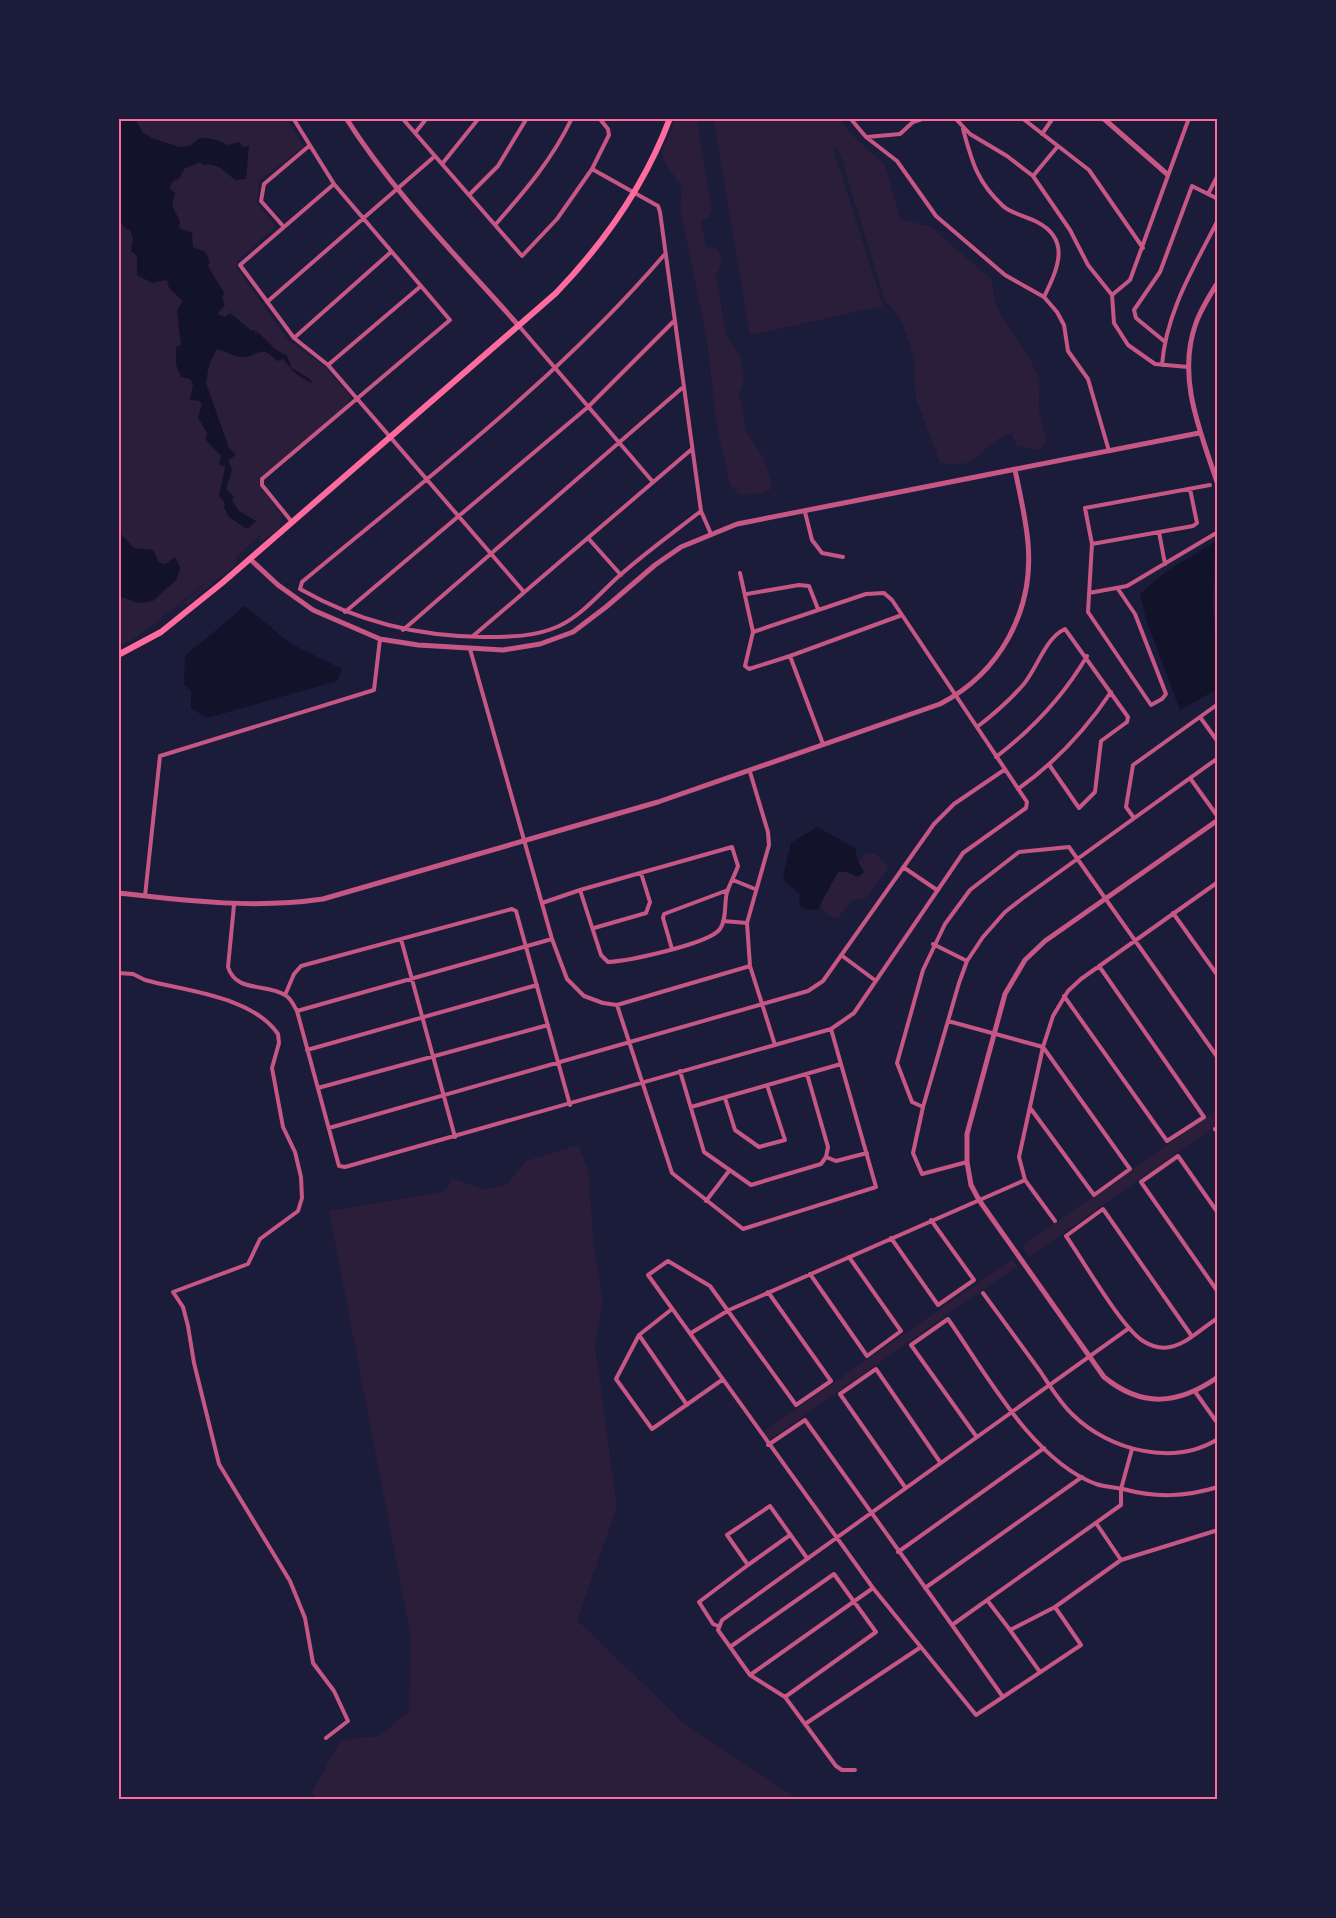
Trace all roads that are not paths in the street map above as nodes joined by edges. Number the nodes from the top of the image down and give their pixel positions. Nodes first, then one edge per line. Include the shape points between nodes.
1 (293, 118) edge
2 (346, 118) edge
3 (402, 118) edge
4 (427, 118) edge
5 (478, 118) edge
6 (527, 118) edge
7 (572, 118) edge
8 (600, 118) edge
9 (670, 118) edge
10 (850, 118) edge
11 (925, 118) edge
12 (955, 118) edge
13 (1022, 118) edge
14 (1053, 118) edge
15 (1103, 118) edge
16 (1189, 118) edge
17 (963, 129) junction
18 (415, 133) junction
19 (1042, 134) junction
20 (866, 137) junction
21 (309, 146) junction
22 (1058, 146) junction
23 (435, 156) junction
24 (442, 164) junction
25 (592, 169) junction
26 (1167, 174) junction
27 (1218, 174) edge
28 (1033, 176) junction
29 (334, 184) junction
30 (398, 188) junction
31 (635, 192) junction
32 (1208, 194) junction
33 (469, 195) junction
34 (1218, 199) edge
35 (363, 218) junction
36 (1218, 220) edge
37 (495, 225) junction
38 (283, 226) junction
39 (1143, 248) junction
40 (391, 252) junction
41 (665, 254) junction
42 (1218, 282) edge
43 (421, 286) junction
44 (1112, 296) junction
45 (1044, 297) junction
46 (267, 302) junction
47 (673, 322) junction
48 (519, 326) junction
49 (294, 338) junction
50 (1164, 341) junction
51 (328, 365) junction
52 (1162, 365) junction
53 (1188, 367) junction
54 (556, 369) junction
55 (682, 387) junction
56 (358, 398) junction
57 (588, 407) junction
58 (1199, 433) junction
59 (391, 437) junction
60 (619, 442) junction
61 (692, 449) junction
62 (1109, 451) junction
63 (1015, 470) junction
64 (426, 478) junction
65 (653, 482) junction
66 (1210, 485) dead end
67 (1218, 485) edge
68 (1191, 489) junction
69 (701, 511) junction
70 (805, 512) junction
71 (459, 516) junction
72 (292, 522) junction
73 (1159, 532) junction
74 (1218, 532) edge
75 (711, 534) junction
76 (588, 538) junction
77 (1092, 544) junction
78 (491, 553) junction
79 (843, 557) dead end
80 (250, 559) junction
81 (1165, 564) junction
82 (740, 573) dead end
83 (621, 575) junction
84 (1118, 589) junction
85 (524, 592) junction
86 (1089, 592) junction
87 (747, 594) junction
88 (818, 609) junction
89 (345, 612) junction
90 (902, 615) junction
91 (403, 630) junction
92 (753, 632) junction
93 (473, 636) junction
94 (380, 639) junction
95 (470, 649) junction
96 (118, 655) edge
97 (790, 656) junction
98 (1087, 656) junction
99 (1111, 692) junction
100 (956, 695) junction
101 (1218, 704) edge
102 (1200, 717) junction
103 (977, 727) junction
104 (1218, 742) edge
105 (824, 745) junction
106 (996, 757) junction
107 (1218, 758) edge
108 (1050, 766) junction
109 (1004, 770) junction
110 (750, 772) junction
111 (1190, 778) junction
112 (1018, 789) junction
113 (1134, 818) junction
114 (1218, 819) edge
115 (526, 841) junction
116 (1077, 858) junction
117 (903, 867) junction
118 (641, 873) junction
119 (733, 880) junction
120 (1218, 882) edge
121 (755, 889) junction
122 (580, 890) junction
123 (728, 890) junction
124 (937, 891) junction
125 (118, 893) edge
126 (145, 896) junction
127 (1106, 898) junction
128 (542, 903) junction
129 (234, 905) junction
130 (1173, 913) junction
131 (723, 921) junction
132 (747, 922) junction
133 (594, 928) junction
134 (401, 939) junction
135 (552, 939) junction
136 (1135, 940) junction
137 (933, 944) junction
138 (526, 946) junction
139 (672, 949) junction
140 (841, 955) junction
141 (967, 961) junction
142 (750, 966) junction
143 (1099, 966) junction
144 (118, 973) edge
145 (1218, 976) edge
146 (412, 978) junction
147 (876, 981) junction
148 (537, 985) junction
149 (285, 995) junction
150 (1065, 996) junction
151 (617, 1005) junction
152 (763, 1006) junction
153 (297, 1011) junction
154 (423, 1017) junction
155 (948, 1021) junction
156 (548, 1025) junction
157 (831, 1029) junction
158 (995, 1035) junction
159 (630, 1044) junction
160 (775, 1045) junction
161 (1043, 1047) junction
162 (307, 1050) junction
163 (433, 1056) junction
164 (1218, 1058) edge
165 (559, 1063) junction
166 (841, 1064) junction
167 (680, 1071) junction
168 (807, 1074) junction
169 (642, 1085) junction
170 (767, 1085) junction
171 (318, 1088) junction
172 (444, 1096) junction
173 (725, 1098) junction
174 (570, 1105) junction
175 (691, 1107) junction
176 (923, 1107) junction
177 (1030, 1108) junction
178 (329, 1128) junction
179 (455, 1137) junction
180 (867, 1153) junction
181 (826, 1157) junction
182 (967, 1162) junction
183 (729, 1171) junction
184 (1025, 1180) junction
185 (979, 1200) junction
186 (706, 1201) junction
187 (1218, 1213) edge
188 (931, 1220) junction
189 (1055, 1221) dead end
190 (891, 1238) junction
191 (849, 1257) junction
192 (810, 1274) junction
193 (768, 1292) junction
194 (1218, 1292) edge
195 (984, 1293) dead end
196 (672, 1309) junction
197 (729, 1310) junction
198 (1218, 1318) edge
199 (1130, 1328) junction
200 (690, 1333) junction
201 (639, 1335) junction
202 (1191, 1335) junction
203 (1089, 1357) junction
204 (1218, 1377) edge
205 (722, 1380) junction
206 (1049, 1384) junction
207 (1196, 1393) junction
208 (687, 1405) junction
209 (1013, 1410) junction
210 (1218, 1424) edge
211 (976, 1436) junction
212 (1218, 1439) edge
213 (768, 1445) junction
214 (1044, 1448) junction
215 (1132, 1449) junction
216 (940, 1462) junction
217 (1082, 1477) junction
218 (905, 1487) junction
219 (1218, 1487) edge
220 (1121, 1489) junction
221 (870, 1513) junction
222 (1096, 1523) junction
223 (1218, 1530) edge
224 (790, 1535) junction
225 (836, 1537) junction
226 (898, 1552) junction
227 (807, 1558) junction
228 (1121, 1560) junction
229 (748, 1565) junction
230 (873, 1588) junction
231 (925, 1588) junction
232 (987, 1600) junction
233 (854, 1602) junction
234 (1055, 1608) junction
235 (952, 1625) junction
236 (718, 1626) junction
237 (1010, 1630) junction
238 (921, 1647) junction
239 (729, 1648) junction
240 (1040, 1672) junction
241 (750, 1675) junction
242 (785, 1697) junction
243 (1003, 1697) junction
244 (806, 1724) junction
245 (326, 1738) dead end
246 (855, 1770) dead end

1 - 21 street
2 - 30 street
3 - 18 street
4 - 18 street
5 - 24 street
6 - 33 street via 498,166
7 - 37 street via 536,180
8 - 25 street via 609,135
9 - 31 main road
10 - 20 street
11 - 20 street via 913,122 900,134
12 - 17 street
13 - 19 street
14 - 19 street
15 - 26 street
16 - 26 street
17 - 28 street
17 - 45 street via 983,184 1005,208 1046,228 1059,248 1060,257
18 - 23 street
19 - 22 street
20 - 45 street via 897,161 936,216 1005,275
21 - 29 street
21 - 38 street via 264,184 261,201
22 - 28 street
22 - 39 street via 1089,170
23 - 24 street
23 - 30 street
24 - 33 street
25 - 31 street
25 - 37 street via 557,219 522,256
26 - 39 street
27 - 32 street
28 - 44 street via 1076,240 1092,272
29 - 35 street
29 - 38 street
30 - 35 street
30 - 48 street
31 - 41 street via 658,206
31 - 48 main road via 584,263
32 - 34 street
32 - 50 street via 1192,186 1160,272 1134,310 1136,318
33 - 37 street
35 - 40 street
35 - 46 street
36 - 50 street via 1179,296
38 - 46 street via 240,265
39 - 44 street via 1130,280
40 - 43 street
40 - 49 street
41 - 47 street
41 - 54 street via 626,301
42 - 53 street via 1196,322
43 - 51 street
43 - 56 street via 450,320
44 - 52 street via 1119,335 1143,358
45 - 62 street via 1064,325 1068,351 1088,379
46 - 49 street
47 - 55 street
47 - 57 street
48 - 54 street
48 - 59 main road
49 - 51 street
50 - 52 street
51 - 56 street
52 - 53 street
53 - 58 street
54 - 57 street
54 - 64 street
55 - 60 street
55 - 61 street
56 - 59 street
56 - 72 street via 262,479 262,485
57 - 60 street
57 - 71 street
58 - 62 street
58 - 67 street
59 - 64 street
59 - 72 main road
60 - 65 street
60 - 78 street
61 - 65 street
61 - 69 street
62 - 63 street
63 - 70 street
63 - 100 street via 1028,543 1027,588 1022,610 999,653
64 - 71 street
64 - 89 street via 302,582 300,589
65 - 76 street
66 - 68 street
68 - 73 street via 1197,523
68 - 77 street via 1085,508
69 - 75 street
69 - 83 street
70 - 75 street via 737,524
70 - 79 street via 812,540 822,553
71 - 78 street
71 - 89 street
72 - 80 main road
73 - 77 street
73 - 81 street
74 - 81 street
75 - 95 street via 655,565 573,632 521,648
76 - 83 street
76 - 85 street
77 - 86 street
78 - 85 street
78 - 91 street
80 - 94 street via 313,610
80 - 96 main road via 161,632
81 - 84 street
82 - 87 street
83 - 93 street via 561,625 521,637
84 - 86 street
84 - 86 street via 1135,614 1166,694 1151,705 1088,612
85 - 93 street
87 - 88 street via 809,586
87 - 92 street
88 - 90 street via 884,593
88 - 92 street
89 - 91 street
90 - 97 street
90 - 100 street
91 - 93 street
92 - 97 street via 744,661 749,669
94 - 95 street
94 - 126 street via 374,690 160,756
95 - 115 street
97 - 105 street
98 - 99 street
98 - 103 street via 1065,629 1056,633 1024,683 1004,706
98 - 106 street via 1069,687 1048,711
99 - 108 street
99 - 108 street via 1128,717 1127,722 1101,741 1095,792 1089,800 1079,808
100 - 103 street
100 - 105 street
101 - 102 street
102 - 104 street
102 - 113 street via 1134,765 1126,807
103 - 106 street
105 - 110 street
106 - 109 street
107 - 111 street
108 - 112 street
109 - 112 street
109 - 117 street via 954,804 933,824
110 - 115 street
110 - 121 street via 769,845
111 - 113 street
111 - 114 street
112 - 124 street via 1027,802 1026,808 963,853
113 - 116 street
114 - 127 street
115 - 128 street
115 - 129 street via 323,899 284,905
116 - 127 street
116 - 137 street via 1068,847 1019,852 970,890
116 - 141 street via 1005,912
117 - 124 street
117 - 140 street
118 - 119 street via 732,847 738,866
118 - 122 street
118 - 133 street via 650,902 646,913
119 - 121 street
119 - 123 street
120 - 130 street
121 - 132 street
122 - 128 street
122 - 133 street
123 - 131 street
123 - 139 street via 664,914
124 - 147 street
125 - 126 street
126 - 129 street
127 - 136 street
127 - 158 street via 1025,960 1005,994
128 - 135 street
129 - 149 street via 230,975 237,982
130 - 136 street
130 - 145 street
131 - 132 street
131 - 139 street via 712,935
132 - 142 street
133 - 139 street via 601,955 608,962
134 - 138 street via 512,909 516,911
134 - 146 street
134 - 149 street via 301,966
135 - 138 street
135 - 151 street via 567,979 574,987 592,1001
136 - 143 street
136 - 164 street
137 - 141 street
137 - 176 street via 897,1063 912,1102
138 - 146 street
138 - 148 street
140 - 147 street
140 - 152 street via 823,981
141 - 155 street
142 - 151 street
142 - 152 street
143 - 150 street
143 - 150 street via 1204,1117 1167,1141
144 - 245 street via 223,999 256,1016 278,1034 272,1068 283,1127 301,1177 298,1210 260,1239 248,1264 173,1292 183,1307 219,1464 290,1581 305,1618 313,1663 345,1709 348,1721
146 - 153 street
146 - 154 street
147 - 157 street via 854,1013
148 - 154 street
148 - 156 street
149 - 153 street
150 - 161 street via 1053,1016
151 - 159 street
152 - 159 street
152 - 160 street
153 - 162 street
154 - 162 street
154 - 163 street
155 - 158 street
155 - 176 street
156 - 163 street
156 - 165 street
157 - 160 street
157 - 166 street
158 - 161 street
158 - 182 street via 968,1134
159 - 165 street
159 - 169 street
160 - 167 street
161 - 177 street
161 - 177 street via 1130,1169 1094,1195
162 - 171 street
163 - 171 street
163 - 172 street
165 - 172 street
165 - 174 street
166 - 168 street
166 - 180 street
167 - 169 street
167 - 175 street
168 - 170 street
168 - 181 street via 828,1147
169 - 174 street
169 - 186 street via 672,1173
170 - 173 street
170 - 173 street via 785,1140 759,1147 735,1130
171 - 178 street
172 - 178 street
172 - 179 street
173 - 175 street
174 - 179 street
175 - 183 street via 704,1152
176 - 182 street via 913,1153 922,1174
177 - 184 street via 1019,1157
178 - 179 street via 339,1166 345,1167
180 - 181 street via 836,1161
180 - 186 street via 876,1187 743,1229
181 - 183 street via 821,1164 751,1185
182 - 185 street via 971,1185
183 - 186 street
184 - 185 street
184 - 189 street
185 - 188 street
185 - 203 street
187 - 194 street via 1178,1156 1141,1182
188 - 190 street
188 - 190 street via 974,1280 938,1305
190 - 191 street
191 - 192 street
191 - 192 street via 901,1331 867,1356
192 - 193 street
193 - 197 street
193 - 197 street via 831,1381 796,1406
195 - 206 street
196 - 197 street via 648,1275 668,1261 710,1286
196 - 200 street
196 - 201 street
197 - 200 street
198 - 202 street
199 - 202 street via 1144,1342 1162,1347 1182,1342
199 - 202 street via 1066,1236 1103,1209
199 - 203 street
200 - 205 street
201 - 208 street
201 - 208 street via 616,1379 652,1429
203 - 206 street
203 - 207 street via 1117,1388 1137,1397 1163,1400
204 - 207 street
205 - 208 street
205 - 213 street
206 - 209 street
206 - 215 street via 1074,1416
207 - 210 street
209 - 211 street
209 - 211 street via 948,1319 912,1345
209 - 214 street
211 - 216 street
212 - 215 street via 1161,1454
213 - 221 street via 805,1420
213 - 225 street
214 - 217 street
214 - 226 street
215 - 220 street
216 - 218 street
216 - 218 street via 876,1369 840,1394
217 - 220 street
217 - 231 street
218 - 221 street
219 - 220 street via 1157,1496
220 - 222 street via 1121,1505
221 - 225 street
221 - 226 street
222 - 228 street
222 - 232 street
223 - 228 street
224 - 227 street
224 - 229 street
224 - 229 street via 770,1506 728,1535
225 - 227 street
225 - 230 street
226 - 231 street
227 - 236 street
228 - 234 street
229 - 236 street via 699,1602
230 - 233 street
230 - 238 street
231 - 235 street
232 - 235 street
232 - 237 street
233 - 239 street via 834,1574
233 - 241 street
233 - 242 street via 876,1632
234 - 237 street
234 - 240 street via 1081,1645
235 - 243 street
236 - 239 street
237 - 240 street
238 - 243 street via 976,1715
238 - 244 street
239 - 241 street
240 - 243 street
241 - 242 street
242 - 244 street
244 - 246 street via 836,1766

